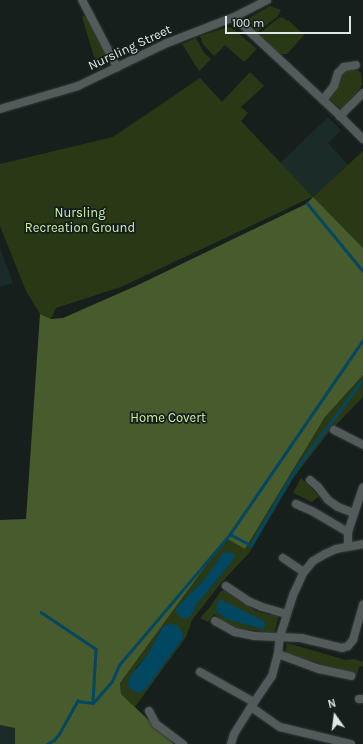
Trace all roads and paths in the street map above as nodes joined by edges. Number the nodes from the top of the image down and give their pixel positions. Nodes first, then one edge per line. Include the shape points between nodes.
1 (82, 0) edge
2 (263, 1) edge
3 (234, 17) junction
4 (356, 65) dead end
5 (117, 67) junction
6 (363, 93) edge
7 (323, 100) junction
8 (0, 108) edge
9 (340, 116) junction
10 (363, 139) edge
11 (334, 430) dead end
12 (363, 445) edge
13 (310, 480) dead end
14 (363, 487) edge
15 (296, 504) dead end
16 (354, 513) junction
17 (348, 532) junction
18 (363, 544) edge
19 (348, 546) junction
20 (283, 558) dead end
21 (304, 572) junction
22 (226, 586) dead end
23 (363, 604) edge
24 (287, 614) junction
25 (215, 620) dead end
26 (280, 636) junction
27 (278, 654) junction
28 (200, 672) dead end
29 (351, 676) dead end
30 (252, 704) junction
31 (149, 711) dead end
32 (316, 740) edge
33 (183, 744) edge
34 (231, 744) edge
35 (351, 744) edge

1 - 5 street
2 - 3 street, Nursling Street
3 - 5 street, Nursling Street via 167,43
3 - 7 street
4 - 7 street via 344,67 338,73 334,86
5 - 8 street, Nursling Street via 78,86
6 - 9 street
7 - 9 street
9 - 10 street
11 - 12 street
13 - 16 street via 328,500
14 - 16 street
15 - 17 street
16 - 17 street
17 - 19 street
18 - 19 street
19 - 21 street via 313,561
20 - 21 street
21 - 24 street
22 - 24 street via 248,601
23 - 26 street via 353,640 348,646 342,648 301,638
24 - 26 street
25 - 26 street via 236,632 254,636
26 - 27 street
27 - 29 street
27 - 30 street via 272,676
28 - 30 street
30 - 32 street via 280,726
30 - 34 street
31 - 33 street via 156,724
32 - 35 street

